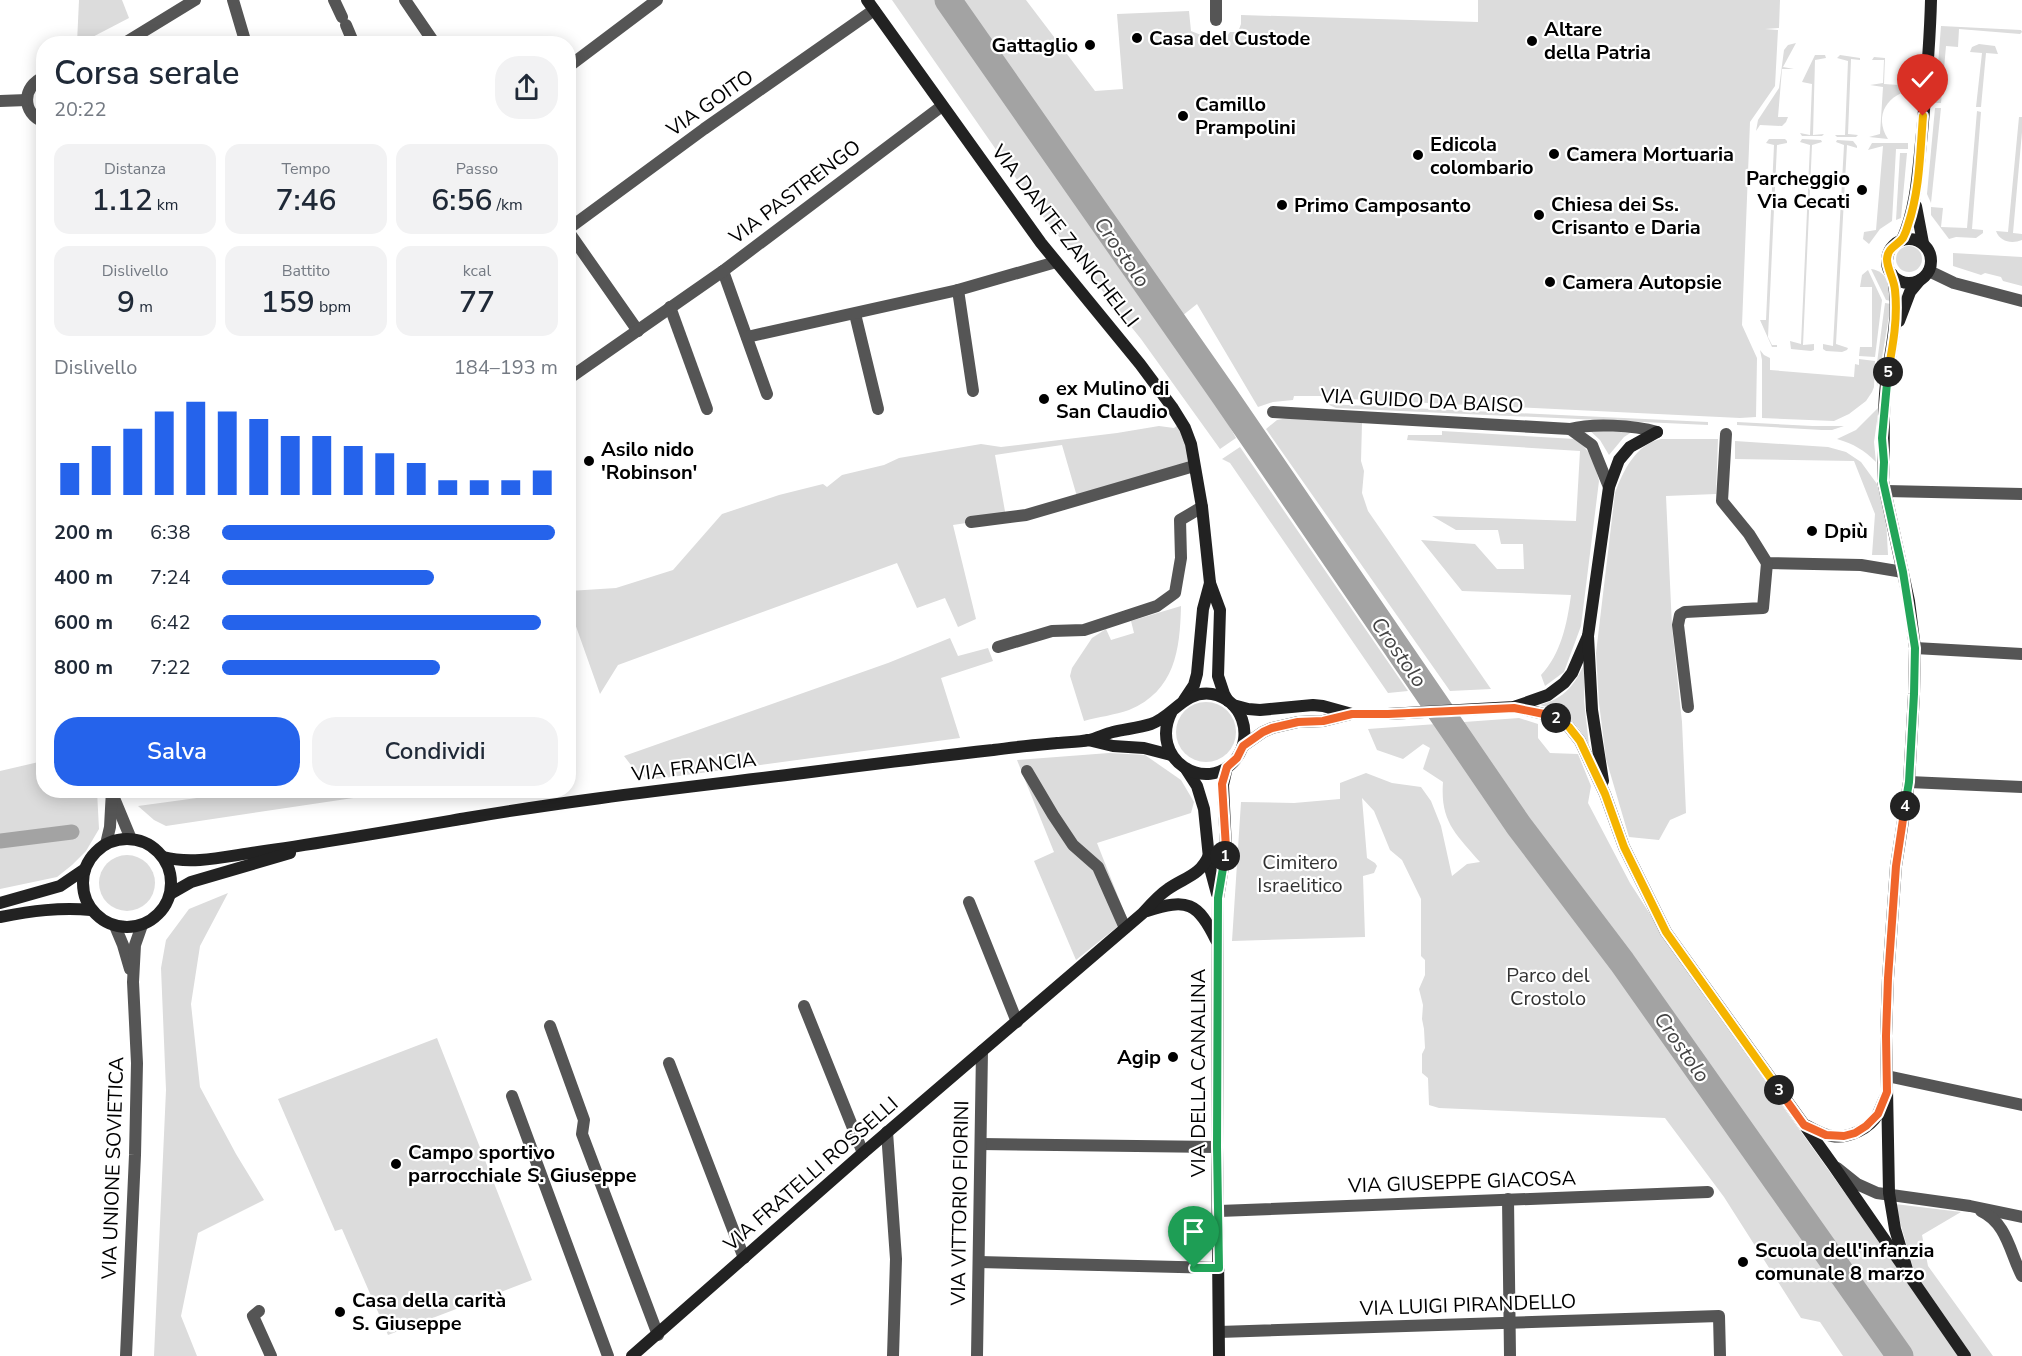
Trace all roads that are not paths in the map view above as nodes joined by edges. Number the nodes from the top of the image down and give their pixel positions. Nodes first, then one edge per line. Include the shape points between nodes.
1 (195, 0) edge
2 (233, 0) edge
3 (334, 0) edge
4 (405, 0) edge
5 (657, 0) edge
6 (1216, 0) edge
7 (1931, 0) edge
8 (871, 5) edge
9 (1216, 20) dead end
10 (136, 36) edge
11 (244, 36) edge
12 (351, 36) edge
13 (430, 36) edge
14 (576, 60) edge
15 (36, 81) edge
16 (27, 100) junction
17 (0, 101) edge
18 (942, 106) junction
19 (36, 117) edge
20 (1915, 200) junction
21 (576, 224) edge
22 (1902, 240) junction
23 (576, 241) edge
24 (1923, 243) junction
25 (1056, 262) junction
26 (723, 271) junction
27 (1929, 271) junction
28 (1892, 274) junction
29 (1920, 280) junction
30 (958, 290) junction
31 (2022, 301) edge
32 (670, 308) junction
33 (855, 314) junction
34 (639, 331) junction
35 (1895, 332) junction
36 (747, 337) junction
37 (576, 374) edge
38 (973, 391) dead end
39 (767, 394) dead end
40 (707, 409) dead end
41 (878, 409) dead end
42 (1273, 412) dead end
43 (1569, 429) junction
44 (1726, 434) dead end
45 (1194, 466) junction
46 (1609, 488) junction
47 (1886, 491) junction
48 (2022, 494) edge
49 (1202, 507) junction
50 (971, 522) dead end
51 (1767, 563) junction
52 (1903, 572) junction
53 (1210, 583) junction
54 (1588, 636) junction
55 (998, 647) dead end
56 (1915, 648) junction
57 (2022, 654) edge
58 (1184, 700) junction
59 (1230, 703) junction
60 (1688, 707) dead end
61 (1514, 708) junction
62 (1172, 711) junction
63 (1352, 714) junction
64 (1088, 740) junction
65 (1243, 746) junction
66 (1171, 754) junction
67 (1227, 767) junction
68 (1186, 769) junction
69 (1027, 771) dead end
70 (1909, 782) junction
71 (2022, 787) edge
72 (1605, 794) junction
73 (112, 798) edge
74 (115, 798) edge
75 (131, 839) junction
76 (106, 844) junction
77 (307, 846) junction
78 (1209, 855) junction
79 (163, 858) junction
80 (85, 869) junction
81 (170, 894) junction
82 (1218, 898) junction
83 (969, 902) dead end
84 (0, 903) edge
85 (92, 910) junction
86 (1143, 913) junction
87 (0, 917) edge
88 (142, 925) junction
89 (115, 926) junction
90 (1125, 928) junction
91 (1217, 944) junction
92 (133, 982) junction
93 (804, 1006) dead end
94 (1017, 1022) junction
95 (549, 1026) dead end
96 (982, 1052) junction
97 (669, 1063) dead end
98 (1887, 1076) junction
99 (1887, 1092) junction
100 (512, 1096) dead end
101 (2022, 1105) edge
102 (1804, 1125) junction
103 (887, 1132) junction
104 (981, 1144) junction
105 (1217, 1147) junction
106 (863, 1153) junction
107 (1833, 1165) junction
108 (1708, 1192) dead end
109 (1889, 1193) junction
110 (1508, 1199) junction
111 (1970, 1206) junction
112 (1218, 1211) junction
113 (2022, 1217) edge
114 (744, 1258) junction
115 (980, 1262) junction
116 (1219, 1268) junction
117 (1908, 1273) junction
118 (2022, 1276) edge
119 (259, 1311) dead end
120 (1509, 1323) junction
121 (1219, 1332) junction
122 (658, 1335) junction
123 (126, 1356) edge
124 (271, 1356) edge
125 (608, 1356) edge
126 (632, 1356) edge
127 (894, 1356) edge
128 (977, 1356) edge
129 (1219, 1356) edge
130 (1510, 1356) edge
131 (1720, 1356) edge
132 (1965, 1356) edge

1 - 10 street
2 - 11 street
3 - 12 street
4 - 13 street
5 - 14 street
6 - 9 street
7 - 20 street
8 - 18 street, VIA DANTE ZANICHELLI
8 - 21 street, VIA GOITO
15 - 16 street
16 - 17 street
16 - 19 street
18 - 25 street, VIA DANTE ZANICHELLI
18 - 26 street, VIA PASTRENGO
20 - 22 street
20 - 24 street
22 - 24 street via 1912,238
22 - 28 street via 1887,257
23 - 34 street
24 - 27 street via 1931,256
25 - 30 street
25 - 45 street, VIA DANTE ZANICHELLI via 1172,407 1191,444
26 - 32 street, VIA PASTRENGO
26 - 36 street
27 - 29 street
27 - 31 street
28 - 29 street via 1906,283
28 - 35 street
29 - 35 street via 1908,297
30 - 33 street
30 - 38 street
32 - 34 street, VIA PASTRENGO
32 - 40 street
33 - 36 street
33 - 41 street
34 - 37 street, VIA PASTRENGO
35 - 47 street via 1882,438
36 - 39 street
42 - 43 street, VIA GUIDO DA BAISO
43 - 46 street via 1592,445
43 - 46 street, VIA GUIDO DA BAISO via 1585,425 1657,432 1630,447 1619,460
44 - 51 street via 1722,501
45 - 49 street, VIA DANTE ZANICHELLI
45 - 50 street via 1026,515
46 - 54 street
47 - 48 street
47 - 52 street
49 - 53 street, VIA DANTE ZANICHELLI
49 - 55 street via 1180,520 1181,558 1175,593 1157,606 1084,630 1052,631
51 - 52 street via 1862,565
51 - 60 street via 1763,608 1680,615
52 - 56 street
53 - 58 street via 1203,609 1197,674
53 - 59 street via 1220,610 1218,676
54 - 61 street via 1564,683 1548,695
54 - 72 street via 1592,710
56 - 57 street
56 - 70 street
58 - 59 street via 1201,694 1220,696
58 - 62 street, VIA FRANCIA
59 - 63 street via 1260,710 1323,706
59 - 65 street via 1243,720
61 - 63 street
61 - 72 street via 1544,714 1569,727 1580,741
62 - 64 street, VIA FRANCIA via 1150,724
62 - 66 street via 1165,736
63 - 65 street via 1278,726
64 - 66 street, VIA FRANCIA
64 - 77 street, VIA FRANCIA via 540,806
65 - 67 street
66 - 68 street
67 - 68 street via 1207,774
67 - 82 street, VIA DELLA CANALINA via 1222,784 1226,848
68 - 78 street, VIA DELLA CANALINA via 1197,786 1204,810
69 - 90 street via 1073,845 1098,867
70 - 71 street
70 - 98 street via 1896,866 1888,978
72 - 102 street via 1624,847 1666,932
73 - 76 street
74 - 75 street
75 - 76 street
75 - 79 street, VIA FRANCIA via 149,845
76 - 80 street via 97,850
77 - 79 street, VIA FRANCIA via 187,861
77 - 81 street, VIA FRANCIA via 191,882
78 - 82 street, VIA DELLA CANALINA
78 - 86 street, VIA FRATELLI ROSSELLI via 1198,872 1166,891
79 - 81 street via 170,875
80 - 84 street via 60,886
80 - 85 street via 85,897
81 - 88 street, VIA FRANCIA via 164,907
82 - 91 street, VIA DELLA CANALINA
83 - 94 street
85 - 87 street via 67,908
85 - 89 street
86 - 90 street, VIA FRATELLI ROSSELLI
86 - 91 street, VIA FRATELLI ROSSELLI via 1176,904 1192,908 1204,916
88 - 89 street
88 - 92 street, VIA UNIONE SOVIETICA via 135,945
89 - 92 street, VIA UNIONE SOVIETICA
90 - 94 street, VIA FRATELLI ROSSELLI
91 - 105 street, VIA DELLA CANALINA
92 - 123 street, VIA UNIONE SOVIETICA via 136,1120
93 - 106 street
94 - 96 street, VIA FRATELLI ROSSELLI
95 - 122 street via 584,1120 582,1134
96 - 103 street, VIA FRATELLI ROSSELLI
96 - 104 street, VIA VITTORIO FIORINI
97 - 114 street
98 - 99 street
98 - 101 street
99 - 102 street via 1878,1114 1855,1133 1835,1137
99 - 109 street
100 - 125 street
102 - 107 street
103 - 106 street, VIA FRATELLI ROSSELLI
103 - 127 street via 896,1259
104 - 105 street
104 - 115 street, VIA VITTORIO FIORINI
105 - 112 street, VIA DELLA CANALINA
106 - 114 street, VIA FRATELLI ROSSELLI
107 - 109 street via 1868,1190
107 - 117 street
108 - 110 street, VIA GIUSEPPE GIACOSA
109 - 111 street
109 - 117 street
110 - 112 street, VIA GIUSEPPE GIACOSA
110 - 120 street
111 - 113 street
111 - 118 street via 1991,1215 1999,1225
112 - 116 street, VIA DELLA CANALINA
114 - 122 street, VIA FRATELLI ROSSELLI
115 - 116 street
115 - 128 street, VIA VITTORIO FIORINI
116 - 121 street, VIA DELLA CANALINA
117 - 132 street
119 - 124 street via 253,1316
120 - 121 street, VIA LUIGI PIRANDELLO
120 - 130 street
120 - 131 street, VIA LUIGI PIRANDELLO via 1719,1316
121 - 129 street, VIA DELLA CANALINA
122 - 126 street, VIA FRATELLI ROSSELLI

